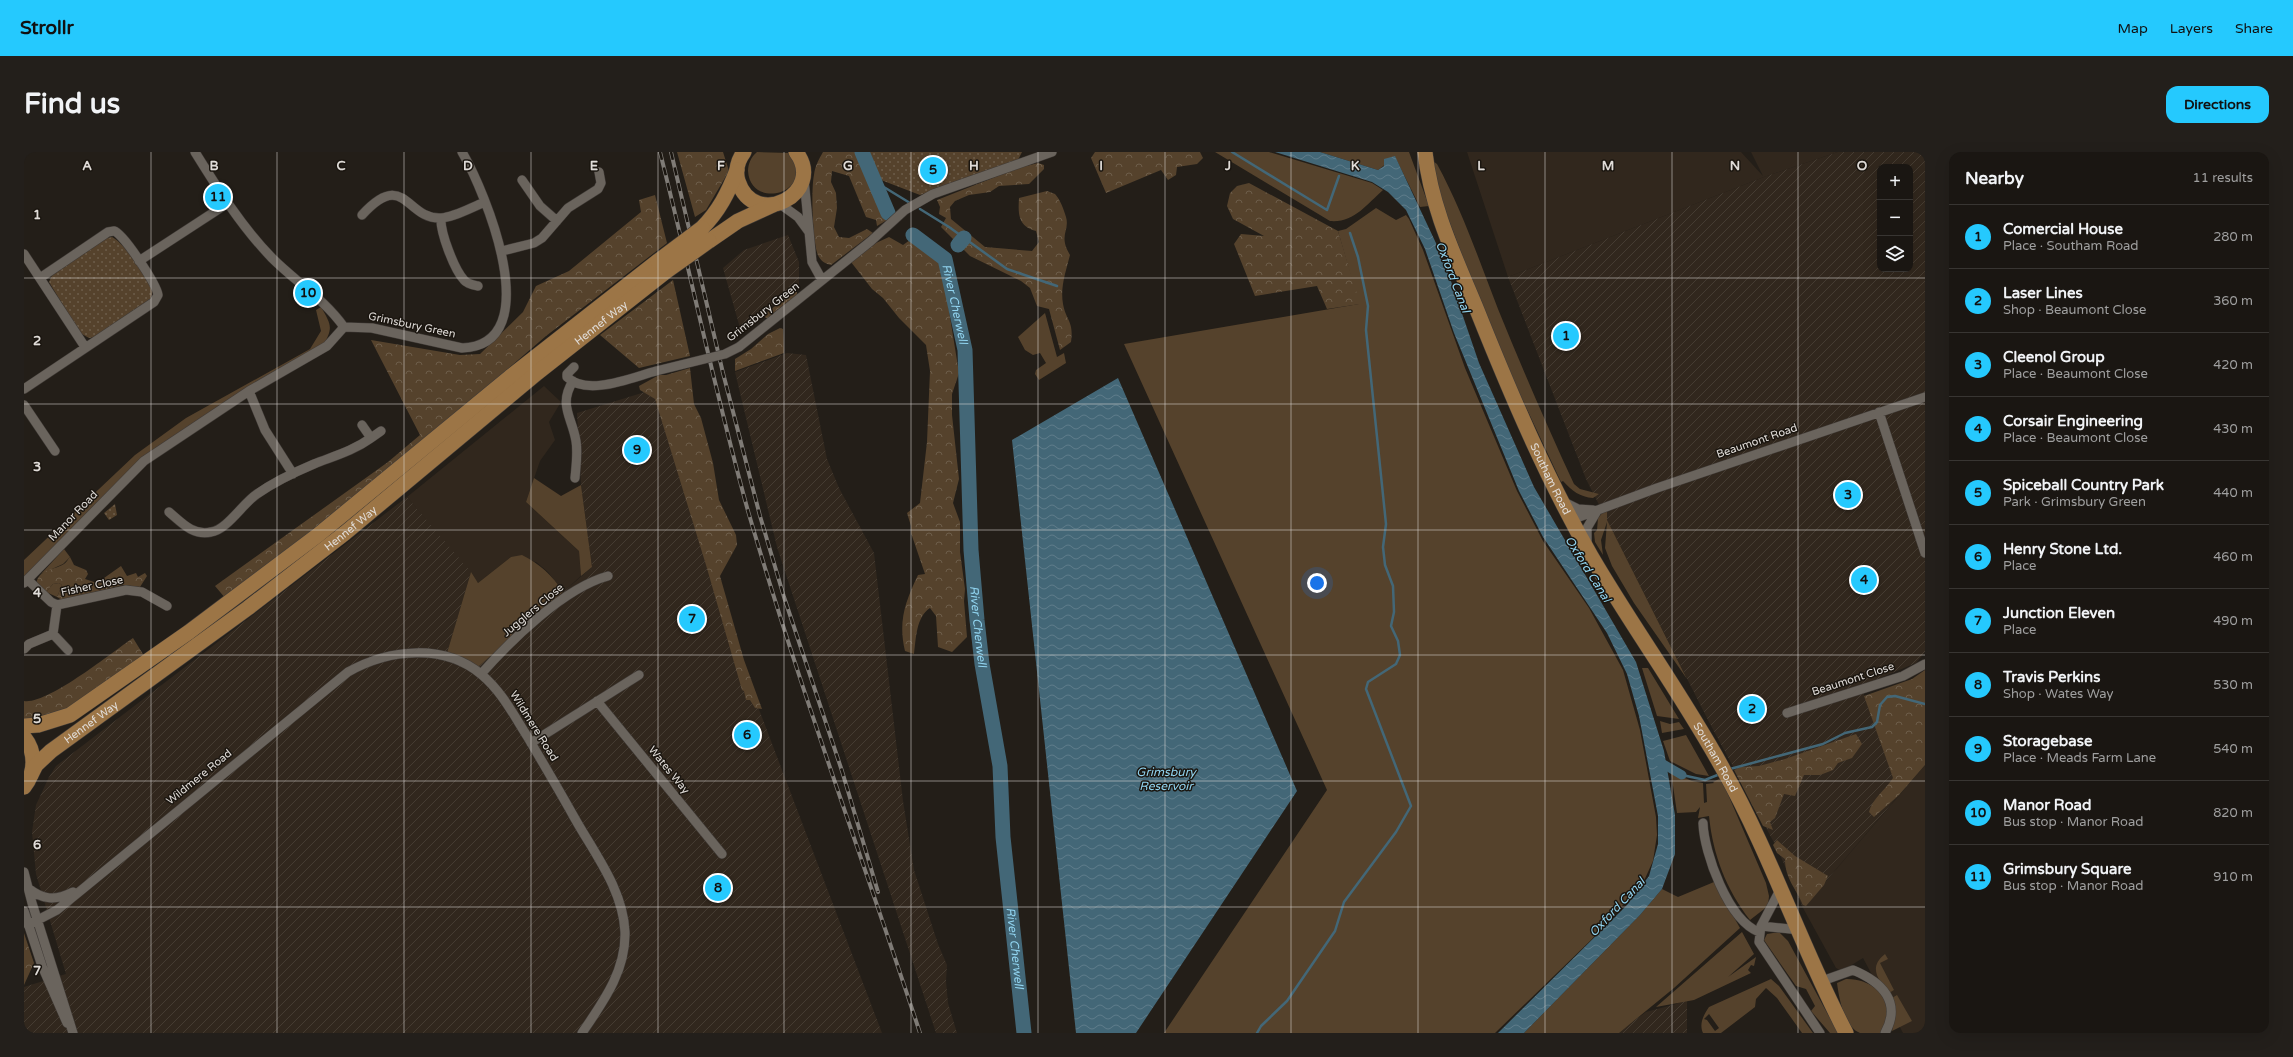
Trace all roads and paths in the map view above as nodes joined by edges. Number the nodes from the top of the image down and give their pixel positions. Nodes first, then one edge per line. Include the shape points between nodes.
1 (195, 152) edge
2 (462, 152) edge
3 (744, 152) edge
4 (796, 152) edge
5 (811, 152) edge
6 (1052, 152) edge
7 (1425, 152) edge
8 (737, 170) junction
9 (803, 170) junction
10 (599, 172) dead end
11 (522, 180) dead end
12 (485, 202) junction
13 (228, 203) junction
14 (777, 204) junction
15 (362, 215) dead end
16 (441, 218) junction
17 (557, 221) junction
18 (705, 234) junction
19 (809, 234) junction
20 (502, 251) junction
21 (24, 254) edge
22 (139, 261) junction
23 (661, 267) junction
24 (40, 278) junction
25 (822, 280) junction
26 (478, 286) dead end
27 (344, 327) junction
28 (86, 347) junction
29 (574, 367) dead end
30 (573, 382) junction
31 (24, 389) edge
32 (249, 391) junction
33 (1925, 397) edge
34 (24, 406) edge
35 (1879, 412) junction
36 (362, 425) dead end
37 (381, 431) dead end
38 (372, 438) junction
39 (55, 452) dead end
40 (293, 474) junction
41 (575, 478) dead end
42 (1560, 499) junction
43 (1598, 510) junction
44 (169, 512) dead end
45 (1571, 520) junction
46 (1588, 550) junction
47 (1925, 553) edge
48 (608, 576) dead end
49 (26, 581) edge
50 (57, 605) junction
51 (166, 606) dead end
52 (53, 634) junction
53 (24, 649) edge
54 (68, 650) dead end
55 (1925, 664) edge
56 (481, 674) junction
57 (639, 675) dead end
58 (597, 701) junction
59 (1787, 713) dead end
60 (24, 726) edge
61 (24, 737) edge
62 (531, 743) junction
63 (26, 784) edge
64 (1702, 823) dead end
65 (722, 854) dead end
66 (24, 872) edge
67 (84, 885) junction
68 (28, 888) junction
69 (1781, 888) junction
70 (24, 911) edge
71 (38, 921) junction
72 (28, 925) junction
73 (1760, 929) junction
74 (1800, 930) junction
75 (1822, 981) junction
76 (73, 1033) edge
77 (582, 1033) edge
78 (1820, 1033) edge
79 (1846, 1033) edge
80 (1885, 1033) edge

1 - 13 street
2 - 12 street, Grimsbury Green
3 - 8 highway
4 - 9 highway
5 - 9 highway
6 - 25 street, Grimsbury Green via 919,201 902,212
7 - 42 highway, Southam Road via 1430,186 1443,229 1517,409
8 - 14 highway via 741,188 747,196 764,205
8 - 18 highway via 729,192
9 - 14 highway via 796,193
9 - 19 street
10 - 17 street via 601,183 598,189 572,205
11 - 17 street via 540,206
12 - 16 street
12 - 20 street, Grimsbury Green
13 - 22 street
13 - 27 street via 265,251 323,302
14 - 18 highway
14 - 19 street via 798,217
15 - 16 street via 379,199 393,196 405,199 429,215
16 - 26 street via 442,233 460,275 465,281
17 - 20 street via 534,243
18 - 23 highway, bridge
19 - 25 street via 812,262
20 - 27 street, Grimsbury Green via 506,296 503,320 494,334 478,345 462,348 372,328
21 - 24 street
22 - 24 street via 120,234 108,232
22 - 28 street via 156,287 157,299
23 - 60 highway, Hennef Way via 510,377 318,535 189,632 70,715 43,724
23 - 63 highway, Hennef Way via 345,533 248,608 51,751 36,766
24 - 28 street
25 - 30 street, Grimsbury Green, bridge via 739,347 725,354 612,384 590,385
27 - 32 street, Manor Road via 334,340 321,350
28 - 31 street
29 - 30 street via 566,375
30 - 41 street via 567,391 566,403 576,440
32 - 40 street via 265,430
32 - 49 street, Manor Road via 144,461
33 - 35 street, Beaumont Road
34 - 39 street
35 - 43 street, Beaumont Road
35 - 47 street
36 - 38 street
37 - 38 street
38 - 40 street via 349,452
40 - 44 street via 257,494 215,532 193,531
42 - 43 street, Beaumont Road via 1578,509
42 - 45 highway, Southam Road
43 - 45 street, Beaumont Road
43 - 46 street via 1591,517 1588,528
45 - 46 highway, Southam Road
46 - 69 highway, Southam Road via 1725,772
48 - 56 street, Jugglers Close via 587,584 564,598
49 - 50 street, Fisher Close
50 - 51 street, Fisher Close via 126,590 142,592
50 - 52 street
52 - 53 street via 29,644
52 - 54 street
55 - 59 street, Beaumont Close via 1903,676
56 - 62 street, Wildmere Road via 508,705
56 - 67 street, Wildmere Road via 452,660 427,654 392,655 359,666 340,678
57 - 58 street
58 - 62 street
58 - 65 street, Wates Way
61 - 63 highway via 32,752
62 - 77 street, Wildmere Road via 612,883 624,919 625,946 618,972 604,1001
64 - 73 street via 1707,853 1724,890 1748,927
66 - 68 street
67 - 68 street, Wildmere Road via 57,899 38,896
67 - 71 street, Wildmere Road via 57,910
68 - 71 street
69 - 73 street
69 - 74 highway, Southam Road
70 - 72 street
71 - 72 street, Wildmere Road
71 - 76 street
72 - 76 street via 50,987
73 - 74 street
73 - 78 street via 1761,948
74 - 75 highway, Southam Road
75 - 79 highway, Southam Road
75 - 80 street via 1853,970 1879,985 1888,997 1892,1011

